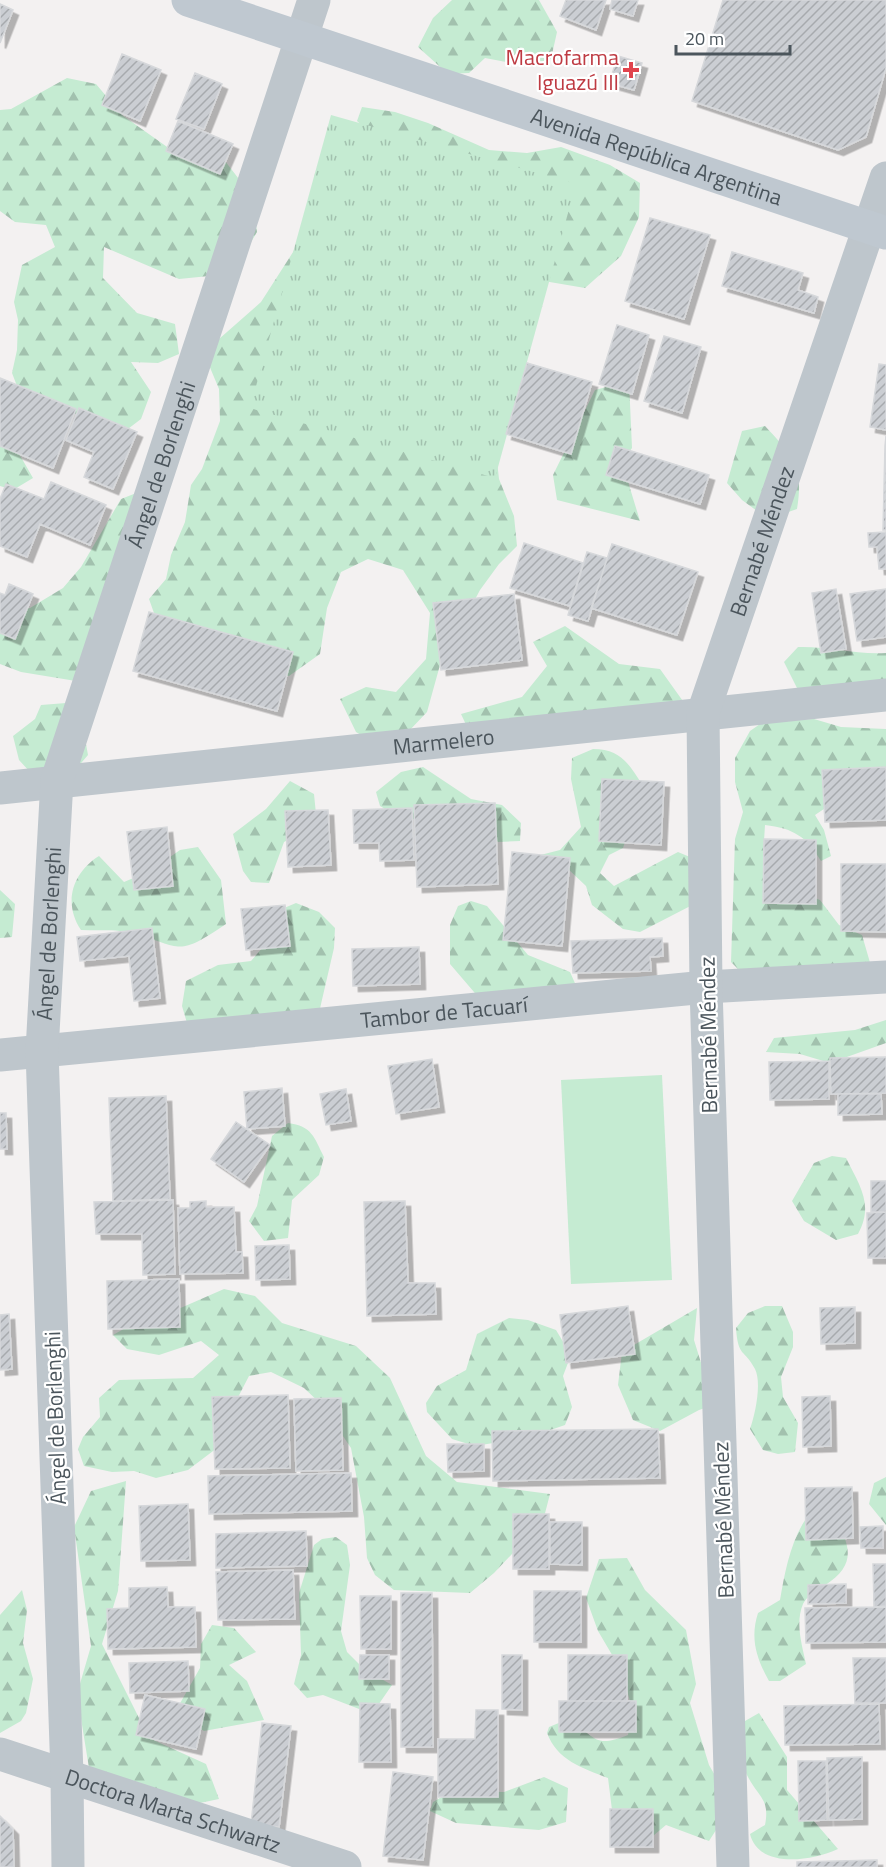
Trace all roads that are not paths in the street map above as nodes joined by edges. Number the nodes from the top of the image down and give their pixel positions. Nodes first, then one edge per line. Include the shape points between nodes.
1 (188, 0) edge
2 (314, 0) edge
3 (301, 37) junction
4 (886, 178) edge
5 (877, 231) edge
6 (886, 694) edge
7 (704, 713) junction
8 (57, 780) junction
9 (0, 788) edge
10 (886, 977) edge
11 (706, 987) junction
12 (42, 1051) junction
13 (0, 1055) edge
14 (0, 1754) edge
15 (67, 1775) junction
16 (68, 1867) edge
17 (345, 1867) edge
18 (733, 1867) edge

1 - 3 main road, Avenida República Argentina
2 - 3 street, Ángel de Borlenghi
3 - 5 main road, Avenida República Argentina
3 - 8 street, Ángel de Borlenghi
4 - 5 street, Bernabé Méndez
5 - 7 street, Bernabé Méndez
6 - 7 street, Marmelero
7 - 8 street, Marmelero
7 - 11 street, Bernabé Méndez
8 - 9 street, Marmelero
8 - 12 street, Ángel de Borlenghi
10 - 11 street, Tambor de Tacuarí
11 - 12 street, Tambor de Tacuarí
11 - 18 street, Bernabé Méndez
12 - 13 street, Tambor de Tacuarí
12 - 15 street, Ángel de Borlenghi
14 - 15 street, Doctora Marta Schwartz
15 - 16 street, Ángel de Borlenghi
15 - 17 street, Doctora Marta Schwartz

